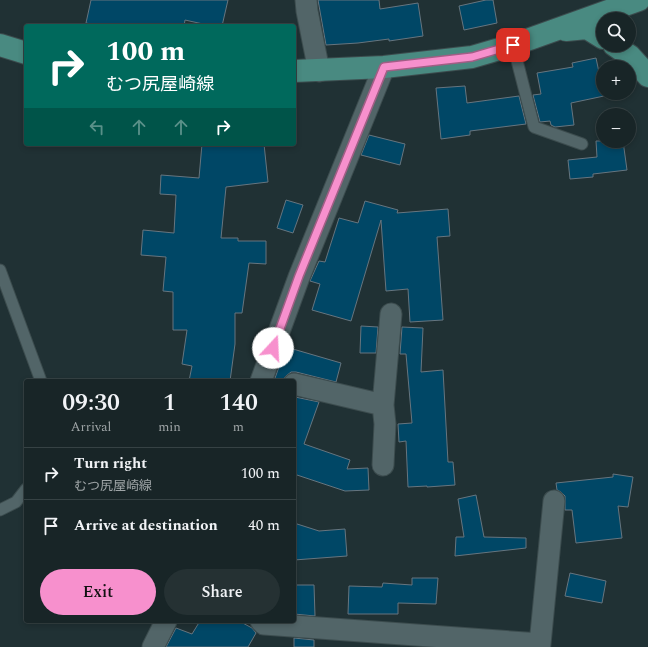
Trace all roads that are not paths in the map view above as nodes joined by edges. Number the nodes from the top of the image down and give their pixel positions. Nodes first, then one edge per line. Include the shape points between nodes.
1 (306, 0) edge
2 (634, 1) edge
3 (553, 31) junction
4 (596, 34) edge
5 (0, 45) edge
6 (513, 45) junction
7 (24, 52) edge
8 (624, 52) edge
9 (384, 67) junction
10 (319, 70) junction
11 (296, 71) edge
12 (648, 76) edge
13 (582, 144) dead end
14 (0, 270) edge
15 (392, 314) dead end
16 (40, 379) edge
17 (269, 379) edge
18 (296, 384) edge
19 (382, 405) junction
20 (383, 465) dead end
21 (24, 492) edge
22 (554, 501) dead end
23 (3, 509) edge
24 (165, 623) edge
25 (263, 623) edge
26 (153, 647) edge

1 - 10 street
2 - 3 main road
3 - 4 main road via 587,28
3 - 6 main road
5 - 7 main road
6 - 9 main road via 472,57
6 - 13 lane via 534,127
8 - 12 main road
9 - 10 main road
9 - 17 street via 299,276
10 - 11 main road
14 - 16 lane
15 - 19 street
18 - 19 street
19 - 20 street via 385,424
21 - 23 lane via 16,502
22 - 25 street via 540,644
24 - 26 street

